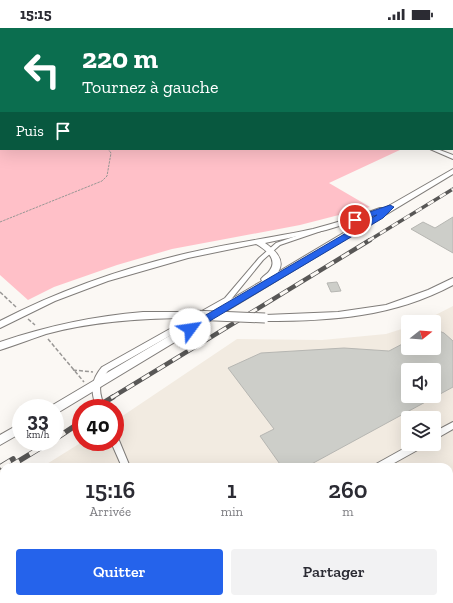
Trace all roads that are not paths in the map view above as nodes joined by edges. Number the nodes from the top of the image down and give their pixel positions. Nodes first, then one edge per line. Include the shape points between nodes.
1 (436, 150) edge
2 (453, 157) edge
3 (453, 171) edge
4 (390, 207) junction
5 (326, 228) junction
6 (256, 241) junction
7 (270, 251) junction
8 (453, 281) edge
9 (248, 294) junction
10 (0, 325) edge
11 (0, 346) edge
12 (93, 387) junction
13 (97, 399) edge
14 (64, 404) edge
15 (453, 425) edge
16 (441, 432) edge
17 (12, 433) edge
18 (0, 440) edge
19 (119, 451) edge
20 (408, 451) edge
21 (124, 463) edge
22 (386, 463) edge

1 - 2 street
3 - 4 street
4 - 5 street
4 - 9 street via 380,216
5 - 6 street
5 - 7 street via 286,241
6 - 7 street
6 - 10 street via 178,257 117,275 46,301
7 - 9 street via 276,258 276,269
7 - 12 street via 227,300 105,369
8 - 11 street, bridge via 409,301 360,313 265,318 144,315 89,321 30,335
9 - 12 street
12 - 13 street
12 - 14 street
15 - 16 street
17 - 18 street
19 - 21 street
20 - 22 street

